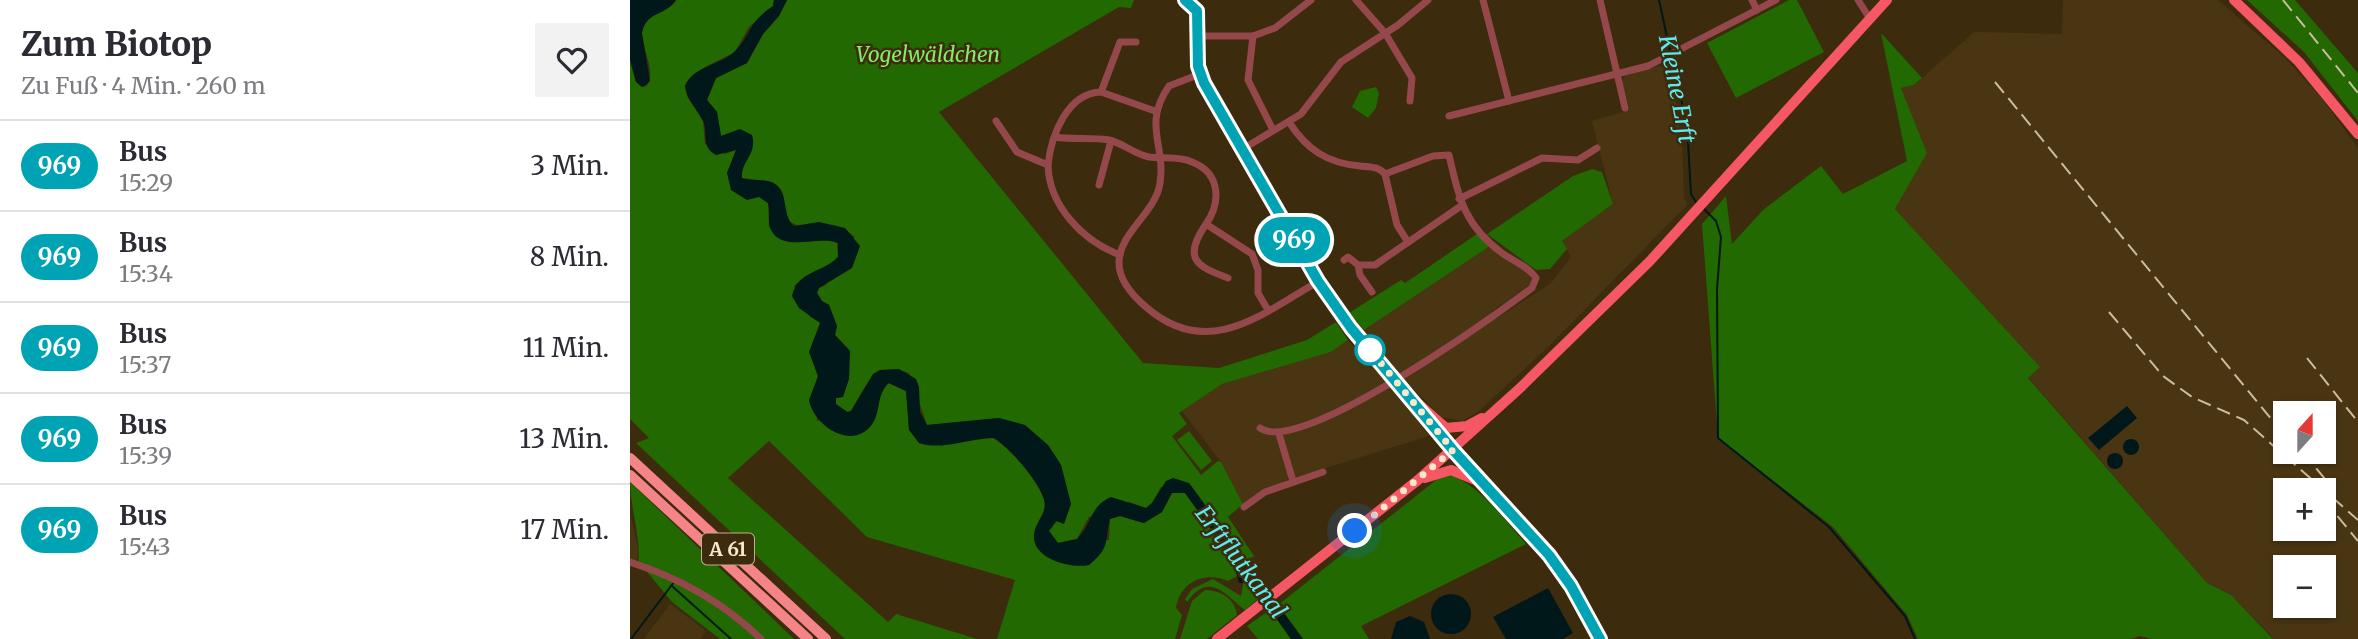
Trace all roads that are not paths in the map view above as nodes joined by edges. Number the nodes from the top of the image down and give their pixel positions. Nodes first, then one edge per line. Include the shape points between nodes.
1 (1185, 0) edge
2 (1311, 0) edge
3 (1356, 0) edge
4 (1428, 0) edge
5 (1483, 0) edge
6 (1600, 0) edge
7 (1752, 0) edge
8 (1776, 0) edge
9 (1858, 0) edge
10 (1886, 0) edge
11 (2234, 0) edge
12 (1198, 4) edge
13 (1757, 10) junction
14 (1870, 19) junction
15 (1385, 33) junction
16 (1199, 36) junction
17 (1253, 36) junction
18 (1136, 42) dead end
19 (1618, 71) junction
20 (1200, 74) junction
21 (1101, 92) junction
22 (1410, 100) dead end
23 (1509, 101) junction
24 (1625, 108) dead end
25 (1155, 111) junction
26 (1449, 116) dead end
27 (996, 121) dead end
28 (1289, 122) junction
29 (1273, 130) junction
30 (2358, 134) edge
31 (1055, 137) junction
32 (1111, 141) junction
33 (1597, 148) dead end
34 (1241, 150) junction
35 (1158, 158) junction
36 (1048, 165) junction
37 (1385, 174) junction
38 (1099, 185) dead end
39 (1460, 203) junction
40 (1206, 224) junction
41 (1408, 242) junction
42 (1120, 255) junction
43 (1344, 260) dead end
44 (1358, 265) junction
45 (1228, 278) dead end
46 (1318, 281) junction
47 (1372, 292) dead end
48 (1268, 310) junction
49 (1395, 380) junction
50 (1403, 390) junction
51 (1495, 411) junction
52 (1260, 428) dead end
53 (1279, 434) junction
54 (1453, 450) junction
55 (630, 458) edge
56 (1323, 472) dead end
57 (630, 475) edge
58 (1418, 480) junction
59 (1293, 481) junction
60 (1483, 483) junction
61 (1244, 507) dead end
62 (630, 562) edge
63 (761, 639) edge
64 (808, 639) edge
65 (826, 639) edge
66 (1217, 639) edge
67 (1600, 639) edge

1 - 12 street
2 - 17 street via 1275,28
3 - 15 street
4 - 15 street
5 - 23 street
6 - 19 street
7 - 13 street
8 - 13 street
9 - 14 street
10 - 14 main road
11 - 30 main road via 2299,62
12 - 16 street
13 - 19 street via 1664,59
14 - 51 main road via 1650,261
15 - 22 street via 1412,78
15 - 28 street via 1340,62 1310,107
16 - 17 street
16 - 20 street
17 - 29 street via 1248,80
18 - 21 street via 1123,40 1118,45
19 - 23 street
19 - 24 street
20 - 25 street via 1169,86
20 - 34 street
21 - 25 street
21 - 31 street via 1077,99
23 - 26 street
25 - 35 street
27 - 36 street via 1017,152
28 - 29 street
28 - 37 street via 1321,157 1375,167
29 - 34 street
31 - 32 street
31 - 36 street
32 - 35 street
32 - 38 street
33 - 39 street via 1578,160 1542,158
34 - 46 street
35 - 40 street via 1194,162 1215,183 1217,204
35 - 42 street via 1156,196
36 - 42 street via 1049,182 1062,209 1091,240
37 - 39 street via 1433,156 1449,155
37 - 41 street via 1397,225
39 - 41 street
39 - 49 street via 1493,246 1536,278 1532,288
40 - 45 street via 1193,247 1195,260 1203,269
40 - 48 street via 1252,254 1258,293
41 - 44 street via 1375,265
42 - 48 street via 1121,274 1132,294 1161,318 1187,329 1226,331
43 - 44 street via 1348,257
44 - 47 street
46 - 48 street
46 - 49 street
49 - 50 street
49 - 53 street via 1336,415
50 - 51 main road via 1446,428 1467,425
50 - 54 street
51 - 54 main road
52 - 53 street
53 - 59 street
54 - 58 main road
54 - 60 street
55 - 65 highway, A 61
56 - 59 street
57 - 64 highway, A 61
58 - 60 main road via 1451,470
58 - 66 main road
59 - 61 street
60 - 67 street via 1549,555
62 - 63 street via 715,601

